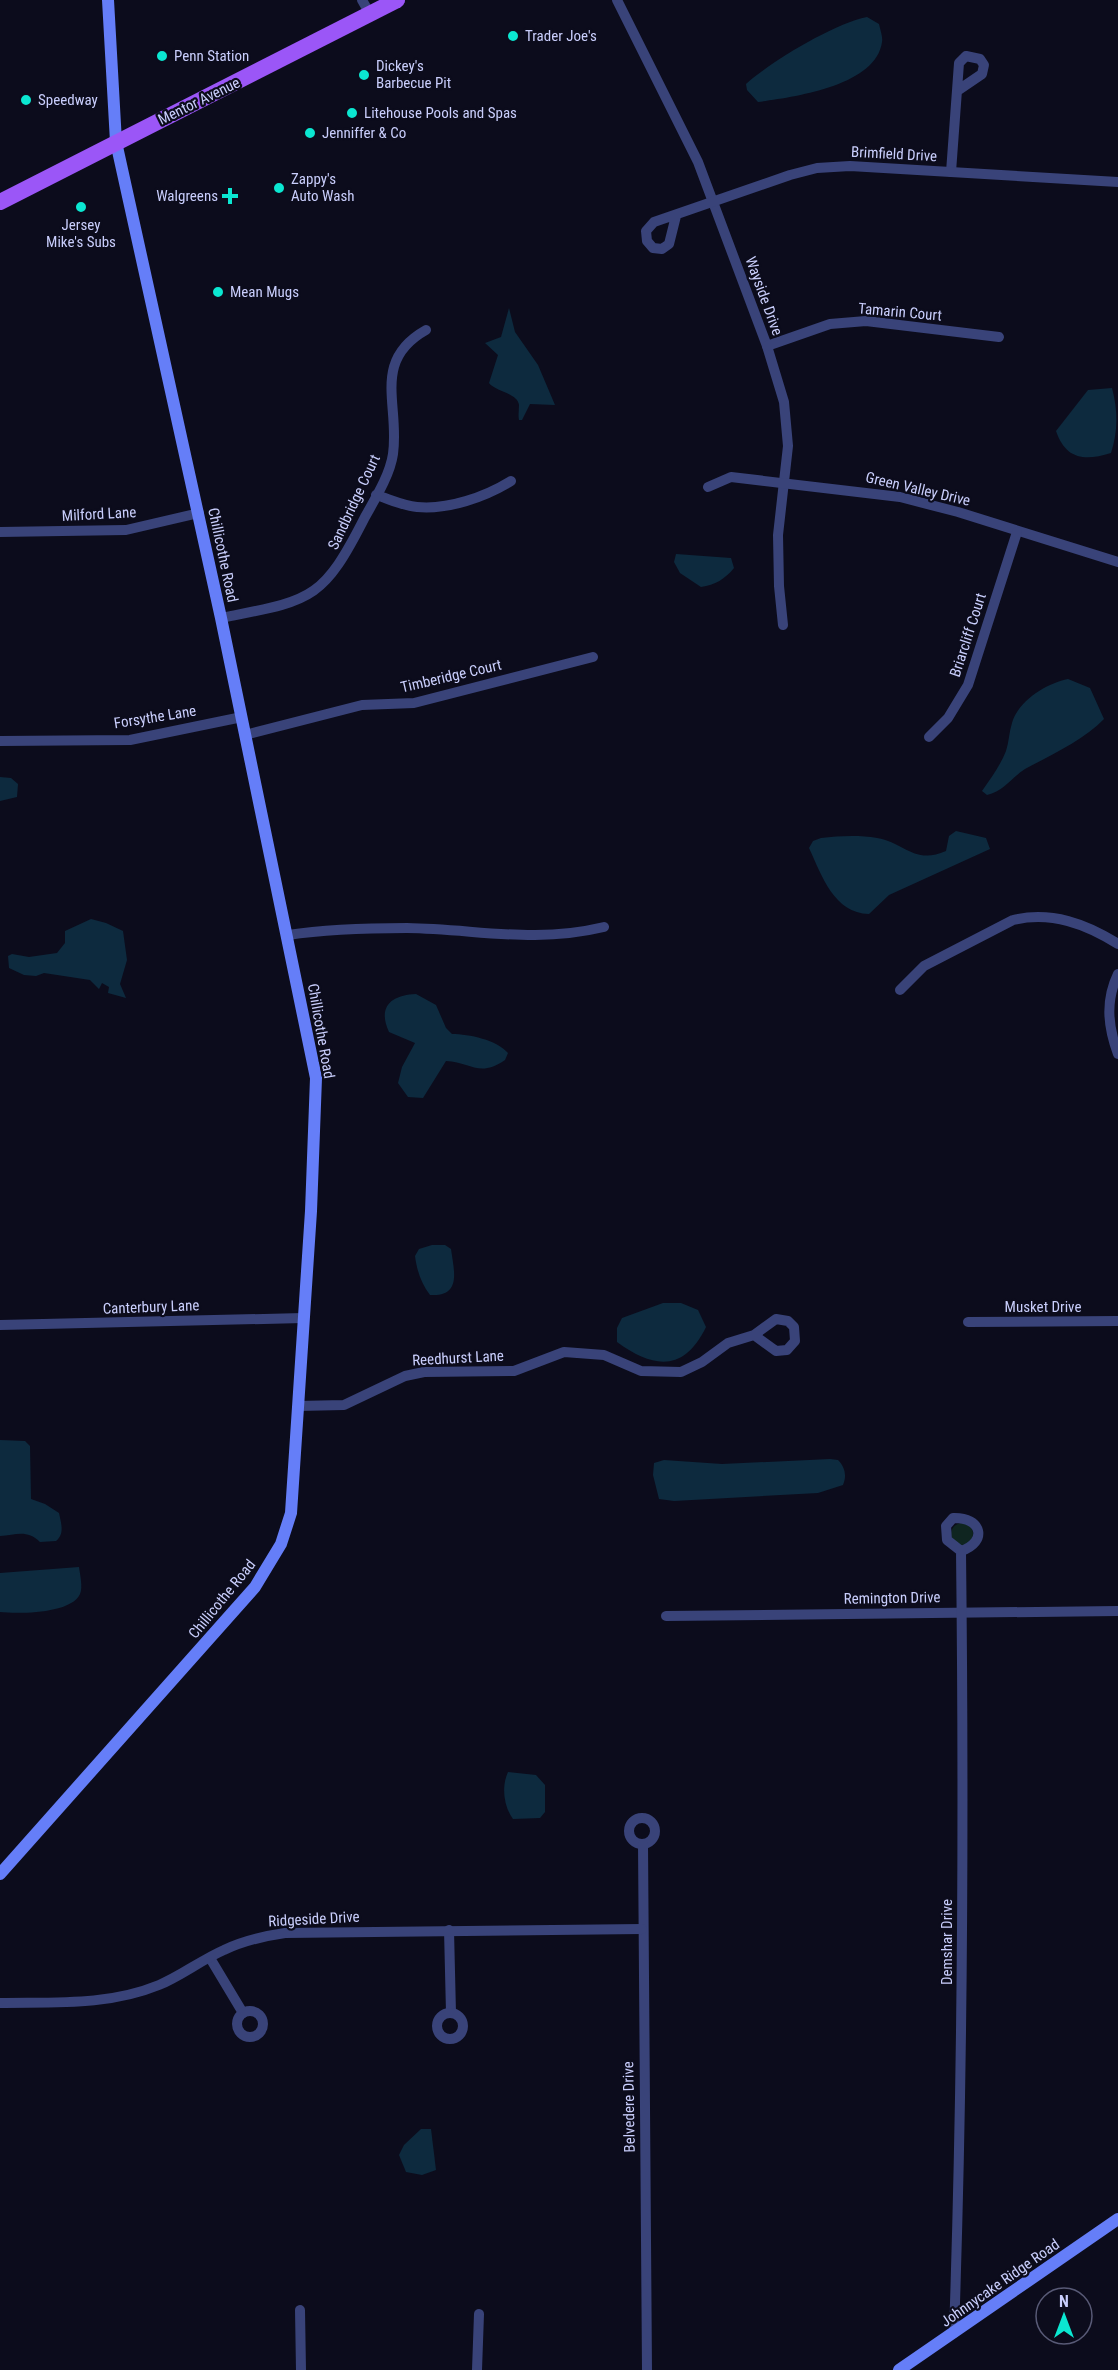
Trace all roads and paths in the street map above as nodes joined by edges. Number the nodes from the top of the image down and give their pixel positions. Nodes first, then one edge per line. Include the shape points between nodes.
1 (108, 0) edge
2 (397, 0) edge
3 (617, 0) edge
4 (366, 7) edge
5 (957, 91) dead end
6 (116, 142) junction
7 (951, 172) junction
8 (1118, 182) edge
9 (0, 202) edge
10 (713, 202) junction
11 (676, 216) dead end
12 (426, 330) dead end
13 (999, 336) dead end
14 (767, 346) junction
15 (511, 481) dead end
16 (783, 483) junction
17 (708, 487) dead end
18 (376, 495) junction
19 (199, 513) junction
20 (0, 532) edge
21 (1017, 532) junction
22 (1118, 562) edge
23 (221, 618) junction
24 (783, 625) dead end
25 (593, 657) dead end
26 (242, 717) junction
27 (245, 735) junction
28 (929, 737) dead end
29 (0, 741) edge
30 (604, 927) dead end
31 (288, 935) junction
32 (1118, 944) edge
33 (1118, 974) edge
34 (900, 990) dead end
35 (1118, 1054) edge
36 (303, 1318) junction
37 (968, 1322) dead end
38 (1118, 1322) edge
39 (0, 1325) edge
40 (754, 1335) dead end
41 (298, 1406) junction
42 (962, 1551) dead end
43 (1118, 1611) edge
44 (962, 1612) junction
45 (666, 1616) dead end
46 (643, 1844) dead end
47 (0, 1874) edge
48 (642, 1929) junction
49 (448, 1930) junction
50 (210, 1958) junction
51 (0, 2003) edge
52 (243, 2013) dead end
53 (450, 2013) dead end
54 (1118, 2219) edge
55 (300, 2310) dead end
56 (479, 2314) dead end
57 (954, 2333) junction
58 (301, 2370) edge
59 (477, 2370) edge
60 (647, 2370) edge
61 (899, 2370) edge

1 - 6 street, Chillicothe Road
2 - 4 main road, Mentor Avenue
3 - 10 street, Wayside Drive via 698,162
4 - 6 main road, Mentor Avenue
5 - 7 street
6 - 9 main road, Mentor Avenue
6 - 19 street, Chillicothe Road
7 - 8 street, Brimfield Drive
7 - 10 street, Brimfield Drive via 817,168
10 - 11 street, Brimfield Drive
10 - 14 street, Wayside Drive
12 - 18 street, Sandbridge Court via 404,346 393,366 393,455
13 - 14 street, Tamarin Court via 866,321 830,324
14 - 16 street, Wayside Drive via 786,420 788,446
15 - 18 street via 493,492 440,507 415,507
16 - 17 street, Green Valley Drive via 731,477
16 - 21 street, Green Valley Drive via 900,497
16 - 24 street, Wayside Drive via 778,535
18 - 23 street, Sandbridge Court via 343,560 326,583 289,604
19 - 20 street, Milford Lane via 126,530
19 - 23 street, Chillicothe Road
21 - 22 street, Green Valley Drive
21 - 28 street, Briarcliff Court via 968,685 948,718
23 - 26 street, Chillicothe Road
25 - 27 street, Timberidge Court via 414,703 362,705
26 - 27 street, Chillicothe Road
26 - 29 street, Forsythe Lane via 130,740
27 - 31 street, Chillicothe Road
30 - 31 street via 550,935 497,936 409,928
31 - 36 street, Chillicothe Road via 316,1078
32 - 34 street via 1094,929 1068,920 1025,917 924,966
33 - 35 street via 1109,1000 1109,1023
36 - 39 street, Canterbury Lane
36 - 41 street, Chillicothe Road
37 - 38 street, Musket Drive
40 - 41 street, Reedhurst Lane via 728,1343 681,1372 641,1371 604,1355 564,1352 514,1371 424,1372 405,1376 344,1405
41 - 47 street, Chillicothe Road via 291,1514 281,1545 261,1577
42 - 44 street, Demshar Drive
43 - 44 street, Remington Drive
44 - 45 street, Remington Drive
44 - 57 street, Demshar Drive via 962,2090
46 - 48 street, Belvedere Drive
48 - 49 street, Ridgeside Drive
48 - 60 street, Belvedere Drive
49 - 50 street, Ridgeside Drive via 285,1933 249,1941
49 - 53 street
50 - 51 street, Ridgeside Drive via 161,1985 129,1996
50 - 52 street
54 - 57 street, Johnnycake Ridge Road
55 - 58 street
56 - 59 street
57 - 61 street, Johnnycake Ridge Road

